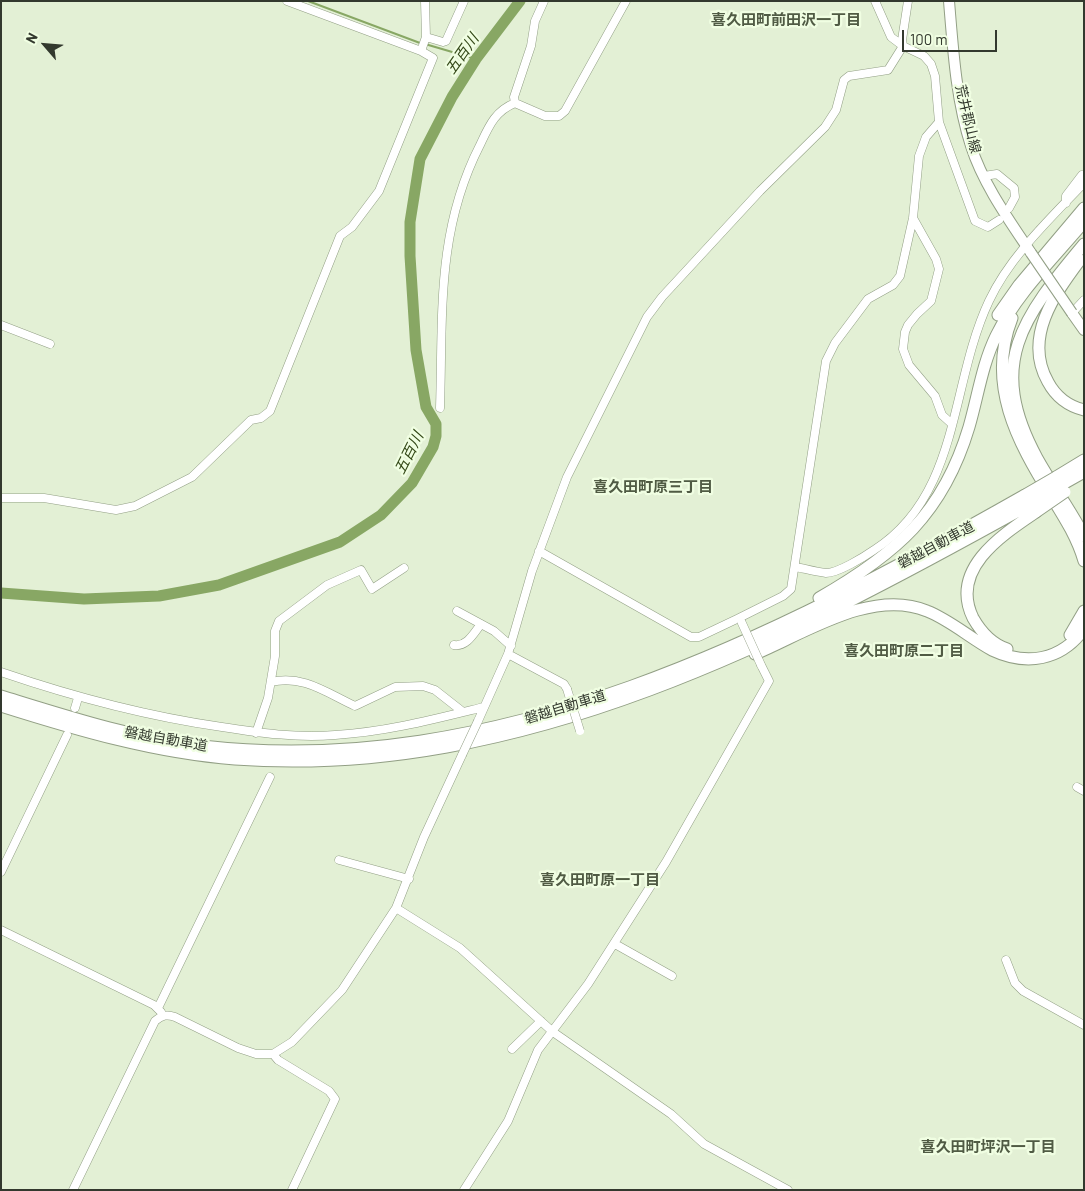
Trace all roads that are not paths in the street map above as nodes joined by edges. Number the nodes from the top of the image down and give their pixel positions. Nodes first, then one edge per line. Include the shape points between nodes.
1 (287, 1) edge
2 (425, 1) edge
3 (464, 1) edge
4 (544, 1) edge
5 (626, 1) edge
6 (875, 1) edge
7 (908, 1) edge
8 (949, 1) edge
9 (423, 44) junction
10 (903, 46) junction
11 (515, 103) junction
12 (939, 122) junction
13 (1082, 175) dead end
14 (984, 176) junction
15 (1084, 183) edge
16 (1066, 203) junction
17 (1009, 208) dead end
18 (1084, 208) edge
19 (913, 218) junction
20 (999, 220) dead end
21 (1084, 222) edge
22 (1084, 244) edge
23 (1029, 250) junction
24 (1082, 258) edge
25 (1026, 289) junction
26 (1084, 300) edge
27 (1072, 313) junction
28 (1, 325) edge
29 (1084, 330) edge
30 (50, 344) dead end
31 (440, 408) dead end
32 (1084, 410) edge
33 (952, 424) junction
34 (1033, 450) junction
35 (960, 453) junction
36 (1084, 460) edge
37 (1084, 472) edge
38 (1084, 479) edge
39 (1061, 485) junction
40 (1, 498) edge
41 (1031, 504) junction
42 (1084, 536) edge
43 (539, 551) junction
44 (1084, 561) edge
45 (796, 567) junction
46 (404, 568) dead end
47 (457, 610) dead end
48 (1084, 611) edge
49 (740, 619) junction
50 (481, 624) junction
51 (1084, 629) edge
52 (454, 645) dead end
53 (723, 649) junction
54 (510, 650) junction
55 (1, 672) edge
56 (676, 679) junction
57 (271, 682) junction
58 (1, 696) edge
59 (78, 698) junction
60 (1, 706) edge
61 (484, 707) junction
62 (75, 708) dead end
63 (463, 712) junction
64 (256, 733) junction
65 (580, 733) dead end
66 (67, 735) dead end
67 (270, 778) dead end
68 (339, 860) dead end
69 (1, 872) edge
70 (409, 879) junction
71 (396, 908) junction
72 (1, 930) edge
73 (615, 944) junction
74 (1006, 960) dead end
75 (672, 976) dead end
76 (158, 1008) junction
77 (163, 1016) junction
78 (541, 1020) junction
79 (1084, 1024) edge
80 (553, 1032) junction
81 (512, 1049) dead end
82 (273, 1054) junction
83 (73, 1190) edge
84 (292, 1190) edge
85 (464, 1190) edge
86 (788, 1190) edge

1 - 9 street
2 - 9 street
3 - 9 street via 446,41
4 - 11 street via 535,21
5 - 11 street via 562,116 546,116
6 - 10 street via 888,31
7 - 10 street
8 - 14 main road, 荒井郡山線 via 964,118 971,146
9 - 40 street via 434,58 433,62 378,191 352,227 340,236 270,411 251,420 192,476 135,506 116,510 44,498
10 - 12 street via 924,56 931,64
10 - 43 street via 888,70 849,76 844,80 836,110 825,127 760,191 652,308 567,477
11 - 31 street via 501,110 491,123 455,203 445,267
12 - 19 street via 922,145 916,172
12 - 20 street via 975,221 988,227
13 - 16 street via 1066,196
14 - 17 street via 997,174 1014,188 1015,197
14 - 23 main road, 荒井郡山線
15 - 16 street
16 - 23 street
18 - 35 highway via 1012,293 994,324 978,363
19 - 33 street via 939,269 932,301 908,325 903,349 910,365 935,396 942,415
19 - 45 street via 900,276 860,309 834,343 826,361
21 - 25 highway
22 - 34 highway via 1041,299 1015,352 1013,398
23 - 27 main road, 荒井郡山線, bridge
23 - 33 street via 1006,271 988,303 961,384
24 - 32 highway via 1048,311 1041,329 1039,349 1042,369 1050,386 1062,400
24 - 34 highway via 1044,306 1021,358 1017,379 1018,401
25 - 35 highway via 991,347
25 - 44 highway via 1005,340 1004,399 1023,447 1069,526
26 - 27 street
27 - 29 main road
28 - 30 street
33 - 45 street via 936,476 915,512 893,537 832,572
34 - 42 highway
35 - 53 highway via 932,508 887,554 822,597
36 - 39 highway, 磐越自動車道
37 - 39 highway, 磐越自動車道
38 - 39 highway
39 - 41 highway, bridge
39 - 41 highway, 磐越自動車道, bridge
41 - 48 highway via 978,560 968,588 972,615 995,644 1011,650 1035,652 1066,639
41 - 53 highway, 磐越自動車道
41 - 56 highway, 磐越自動車道 via 871,590 769,640
43 - 49 street via 690,637 699,637
43 - 54 street
45 - 49 street via 788,593
46 - 57 street via 372,589 360,570 327,585 309,601 285,615 275,631
47 - 50 street
49 - 73 street, bridge via 769,681 666,862
50 - 52 street via 467,641
50 - 54 street
51 - 56 highway via 1071,644 1054,655 1024,660 992,650 926,610 906,604 885,604 848,613 738,662
53 - 58 highway, 磐越自動車道 via 617,691 534,718 472,733 359,750 265,751 199,746 87,722
54 - 61 street
54 - 65 street, bridge via 564,684
55 - 59 street
56 - 60 highway, 磐越自動車道 via 590,711 457,747 317,762 232,759 151,747
57 - 63 street via 301,680 355,706 395,687 423,686 435,690
57 - 64 street
59 - 62 street
59 - 64 street
61 - 63 street
61 - 70 street, bridge via 424,837
63 - 64 street via 377,731 289,737
66 - 69 street
67 - 76 street
68 - 70 street
70 - 71 street
71 - 78 street via 460,948
71 - 82 street via 342,990 292,1042
72 - 76 street
73 - 75 street
73 - 80 street
74 - 79 street via 1015,983 1024,991
76 - 77 street
77 - 82 street via 175,1017 248,1052
77 - 83 street via 155,1021
78 - 80 street
78 - 81 street
80 - 85 street via 538,1050 508,1121
80 - 86 street via 671,1114 712,1150
82 - 84 street via 329,1091 335,1099

